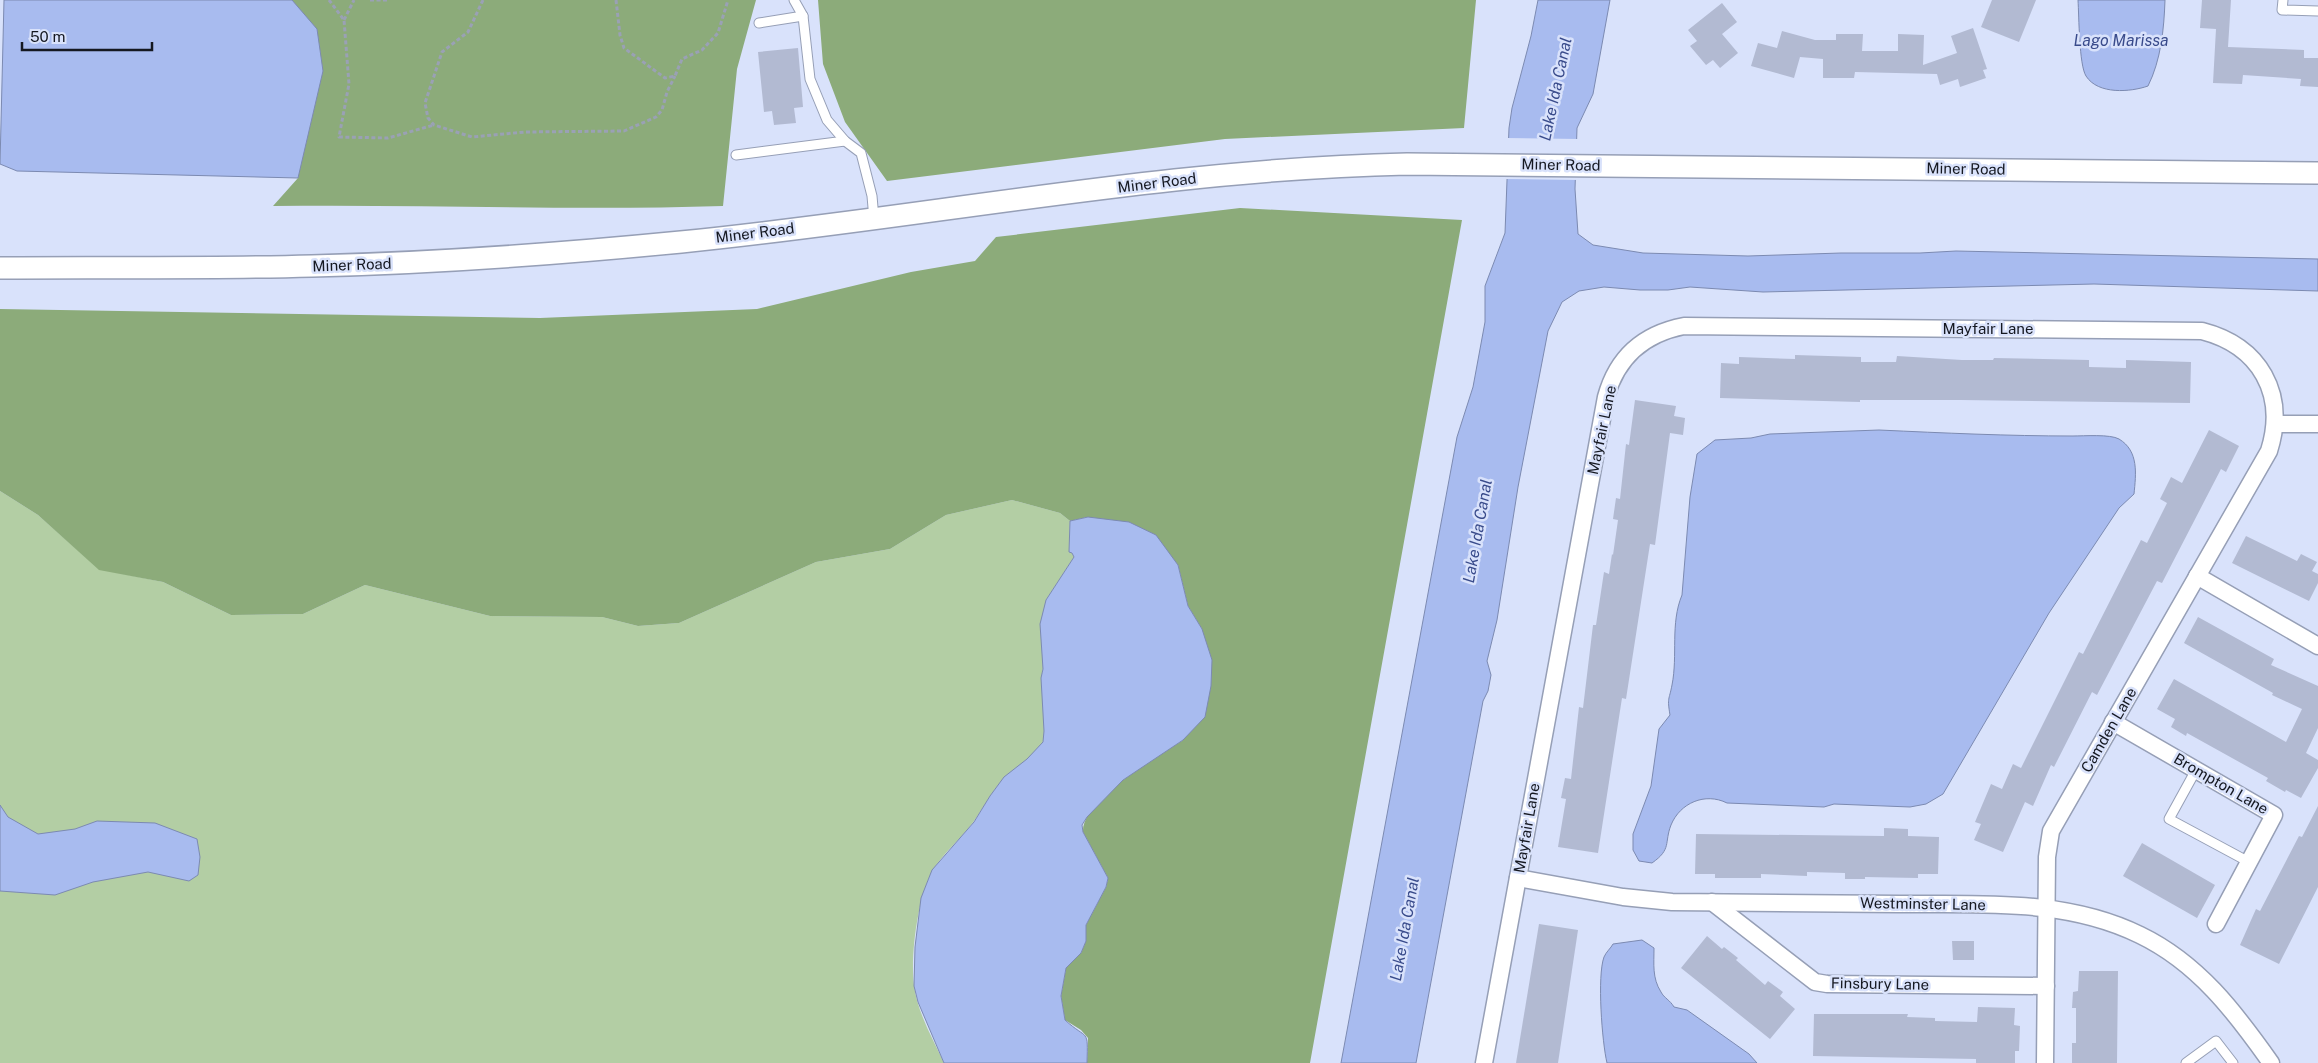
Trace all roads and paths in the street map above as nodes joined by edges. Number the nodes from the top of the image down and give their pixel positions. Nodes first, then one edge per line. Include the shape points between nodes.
1 (329, 0) edge
2 (354, 0) edge
3 (370, 0) edge
4 (389, 0) edge
5 (483, 0) edge
6 (616, 0) edge
7 (728, 0) edge
8 (794, 0) edge
9 (2283, 0) edge
10 (2318, 12) edge
11 (804, 16) junction
12 (344, 20) junction
13 (759, 22) dead end
14 (674, 76) junction
15 (434, 125) junction
16 (844, 141) junction
17 (736, 155) dead end
18 (2318, 173) edge
19 (874, 219) junction
20 (0, 268) edge
21 (2275, 424) junction
22 (2318, 424) edge
23 (2197, 576) junction
24 (2318, 646) edge
25 (2113, 722) junction
26 (2196, 770) junction
27 (2248, 862) junction
28 (1518, 878) junction
29 (1712, 902) junction
30 (2046, 907) junction
31 (2216, 924) dead end
32 (2046, 986) junction
33 (1484, 1063) edge
34 (2045, 1063) edge
35 (2186, 1063) edge
36 (2233, 1063) edge
37 (2271, 1063) edge

1 - 12 path
2 - 12 path
3 - 4 path
5 - 15 path via 468,32 442,52 424,103 428,118
6 - 14 path via 624,48 665,78
7 - 14 path via 718,33 702,50 682,59
8 - 11 lane
9 - 10 lane via 2282,10
11 - 13 lane
11 - 16 lane via 810,79 827,120
12 - 15 path via 349,84 339,137 388,138
14 - 15 path via 662,110 656,117 624,131 525,132 472,137
16 - 17 lane
16 - 19 lane via 861,153
18 - 19 street, Miner Road via 1371,165 1243,173
19 - 20 street, Miner Road via 684,242 447,260 310,266
21 - 22 street
21 - 23 street, Camden Lane via 2269,451
21 - 28 street, Mayfair Lane via 2271,389 2260,368 2241,348 2202,331 1684,326 1644,340 1619,365 1606,397
23 - 24 street
23 - 25 street, Camden Lane
25 - 26 street, Brompton Lane
25 - 30 street, Camden Lane via 2051,831
26 - 27 street, Brompton Lane via 2274,815
26 - 27 lane via 2169,819
27 - 31 street, Brompton Lane
28 - 29 street, Westminster Lane via 1623,897
28 - 33 street, Mayfair Lane
29 - 30 street, Westminster Lane
29 - 32 street, Finsbury Lane via 1815,982
30 - 32 street, Camden Lane
30 - 37 street, Westminster Lane via 2083,913 2119,925 2174,955 2221,996
32 - 34 street, Camden Lane
35 - 36 lane via 2216,1041

